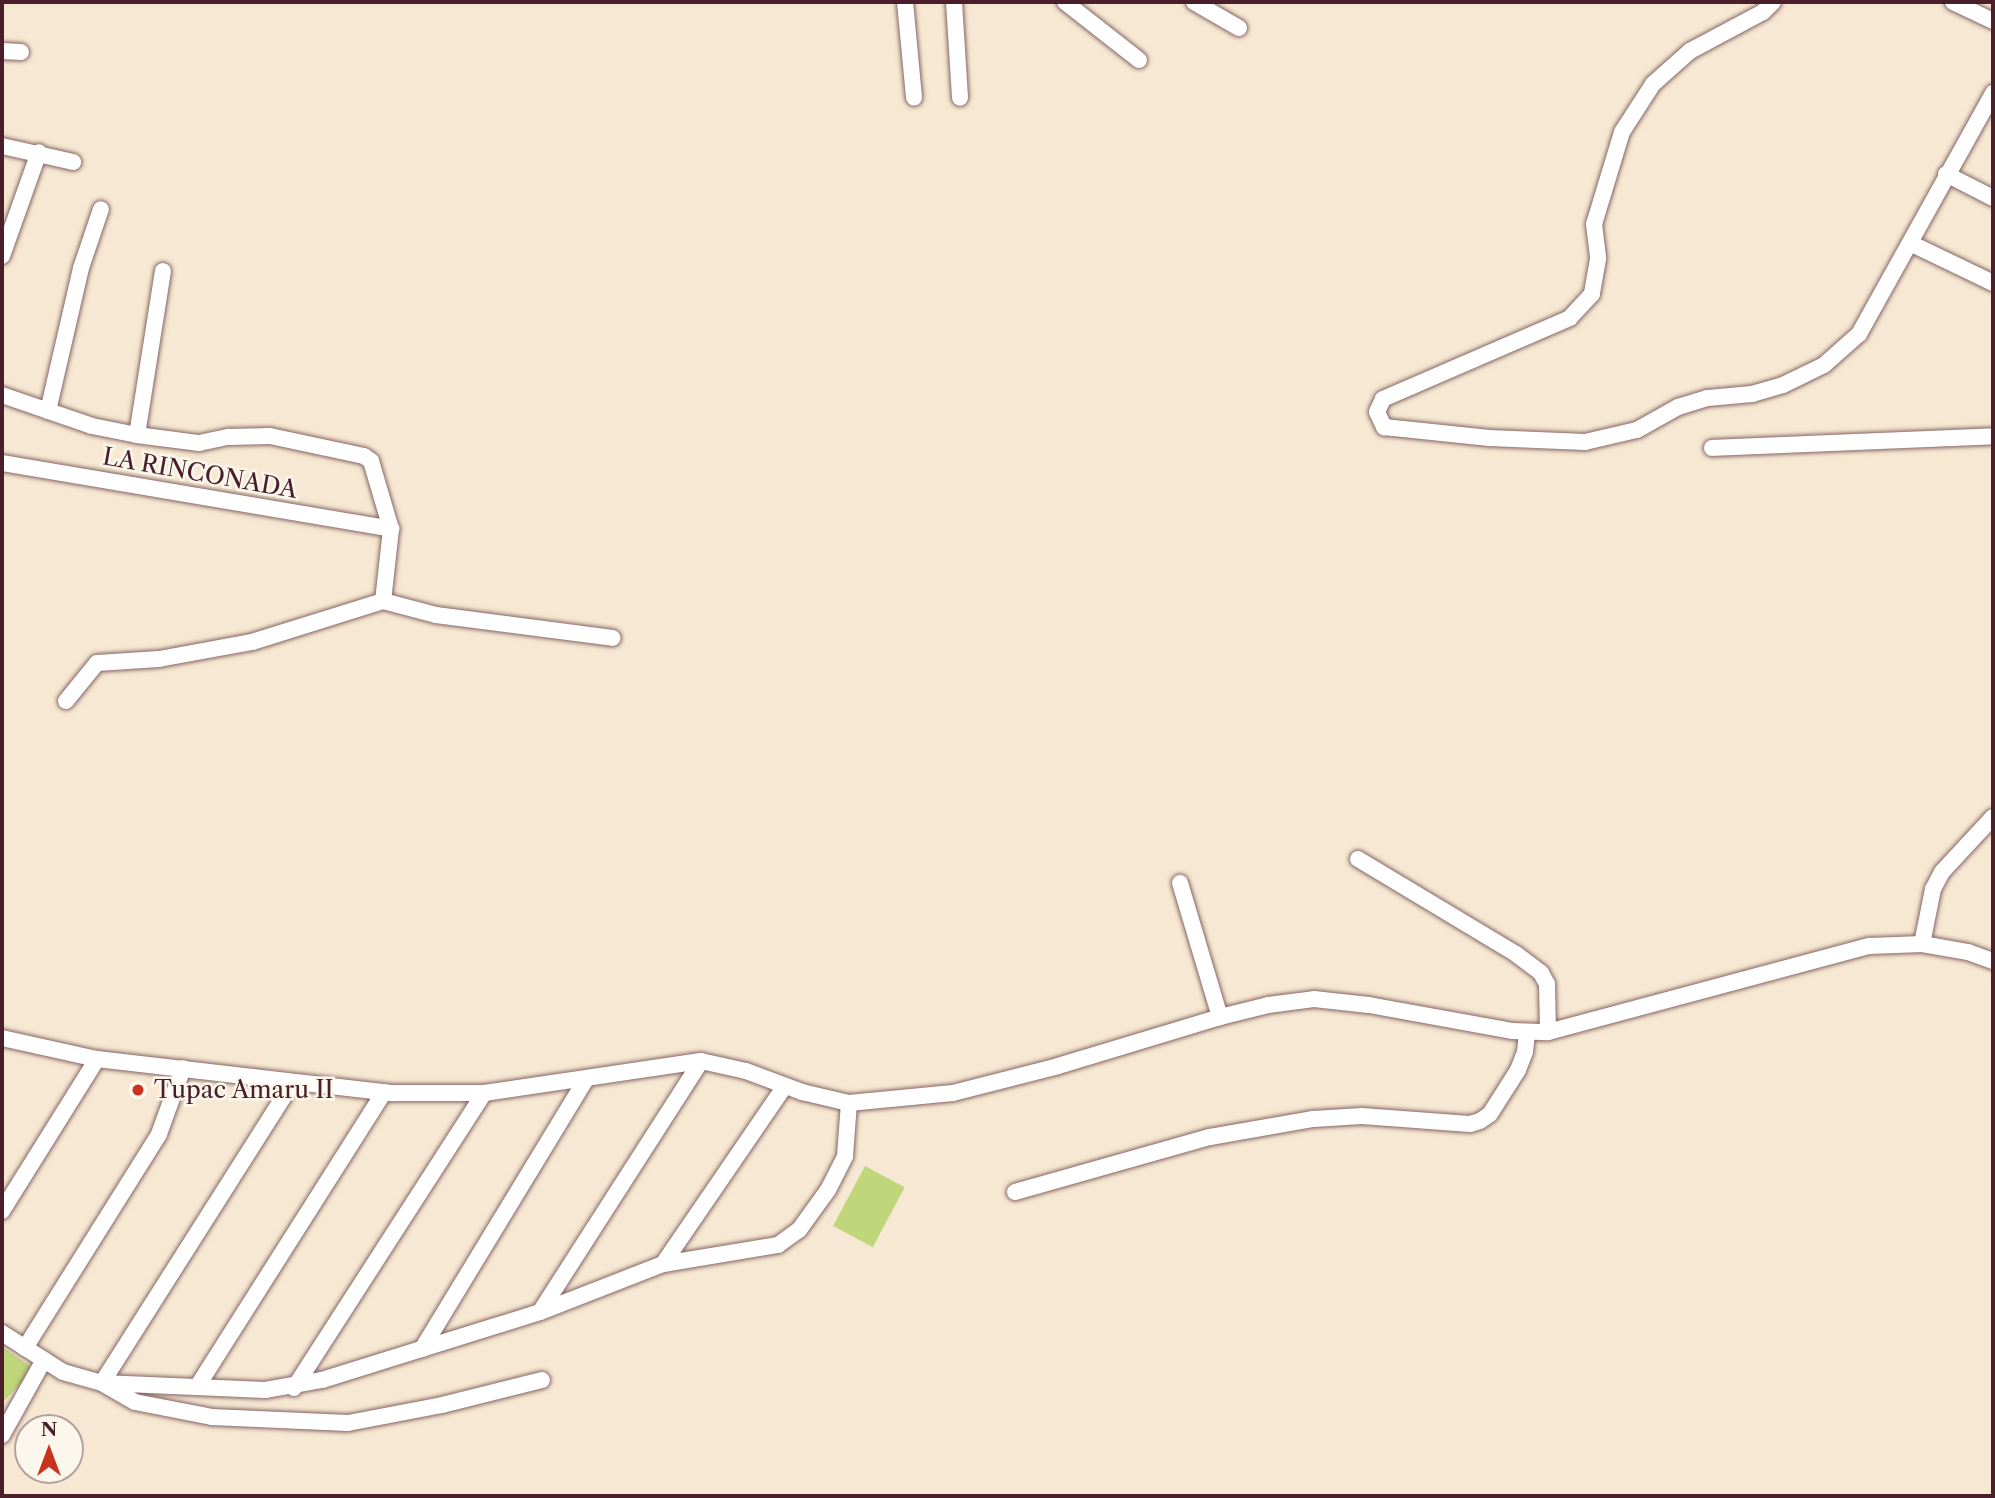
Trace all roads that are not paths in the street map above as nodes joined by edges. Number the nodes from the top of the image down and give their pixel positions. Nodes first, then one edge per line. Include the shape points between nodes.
1 (905, 2) edge
2 (954, 2) edge
3 (1065, 2) edge
4 (1194, 2) edge
5 (1773, 2) edge
6 (1953, 2) edge
7 (1993, 21) edge
8 (1239, 28) dead end
9 (2, 51) edge
10 (20, 52) dead end
11 (1139, 60) dead end
12 (914, 98) dead end
13 (960, 98) dead end
14 (1992, 100) edge
15 (2, 146) edge
16 (39, 152) junction
17 (73, 162) dead end
18 (1946, 174) junction
19 (1993, 198) edge
20 (101, 209) dead end
21 (1912, 244) junction
22 (2, 256) edge
23 (163, 271) dead end
24 (1993, 283) edge
25 (2, 395) edge
26 (48, 411) junction
27 (137, 435) junction
28 (1993, 436) edge
29 (1712, 448) dead end
30 (2, 463) edge
31 (391, 529) junction
32 (383, 601) junction
33 (613, 638) dead end
34 (66, 701) dead end
35 (1993, 817) edge
36 (1358, 859) dead end
37 (1180, 883) dead end
38 (1922, 944) junction
39 (1993, 961) edge
40 (1220, 1017) junction
41 (1548, 1032) junction
42 (1527, 1033) junction
43 (5, 1044) edge
44 (96, 1059) junction
45 (701, 1061) junction
46 (183, 1068) junction
47 (586, 1079) junction
48 (293, 1082) junction
49 (785, 1086) junction
50 (384, 1092) junction
51 (484, 1093) junction
52 (849, 1103) junction
53 (1015, 1192) dead end
54 (2, 1211) edge
55 (663, 1264) junction
56 (540, 1312) junction
57 (2, 1333) edge
58 (25, 1348) junction
59 (422, 1349) junction
60 (44, 1360) junction
61 (542, 1380) dead end
62 (102, 1383) junction
63 (197, 1387) junction
64 (294, 1388) junction
65 (2, 1435) edge

1 - 12 street
2 - 13 street
3 - 11 street
4 - 8 street
5 - 21 street via 1763,12 1689,51 1653,84 1622,132 1594,224 1598,259 1592,294 1570,318 1383,399 1378,419 1384,427 1585,442 1637,430 1678,407 1708,398 1752,394 1783,385 1824,365 1859,334
6 - 7 street
9 - 10 street
14 - 18 street
15 - 16 street
16 - 17 street
16 - 22 street
18 - 19 street
18 - 21 street
20 - 26 street via 80,268
21 - 24 street
23 - 27 street
25 - 26 street
26 - 27 street
27 - 31 street via 199,443 270,436 364,456 371,461
28 - 29 street
30 - 31 street, LA RINCONADA
31 - 32 street
32 - 33 street via 436,615
32 - 34 street via 252,642 159,659 97,663
35 - 38 street via 1933,888
36 - 41 street via 1541,973 1547,984
37 - 40 street
38 - 39 street
38 - 41 street via 1836,953
40 - 42 street via 1314,999
40 - 52 street via 953,1093
41 - 42 street
42 - 53 street via 1518,1070 1490,1114 1470,1124 1362,1116 1313,1119 1210,1137
43 - 44 street
44 - 46 street
44 - 54 street
45 - 47 street
45 - 49 street
45 - 56 street
46 - 48 street
46 - 58 street via 159,1134
47 - 51 street
47 - 59 street
48 - 50 street
48 - 62 street
49 - 52 street
49 - 55 street
50 - 51 street
50 - 63 street
51 - 64 street
52 - 55 street via 845,1156 828,1190 799,1230 778,1245
55 - 56 street
56 - 59 street
57 - 58 street
58 - 60 street
59 - 64 street
60 - 62 street via 63,1372
60 - 65 street
61 - 62 street via 348,1423 212,1417 135,1402
62 - 63 street
63 - 64 street

